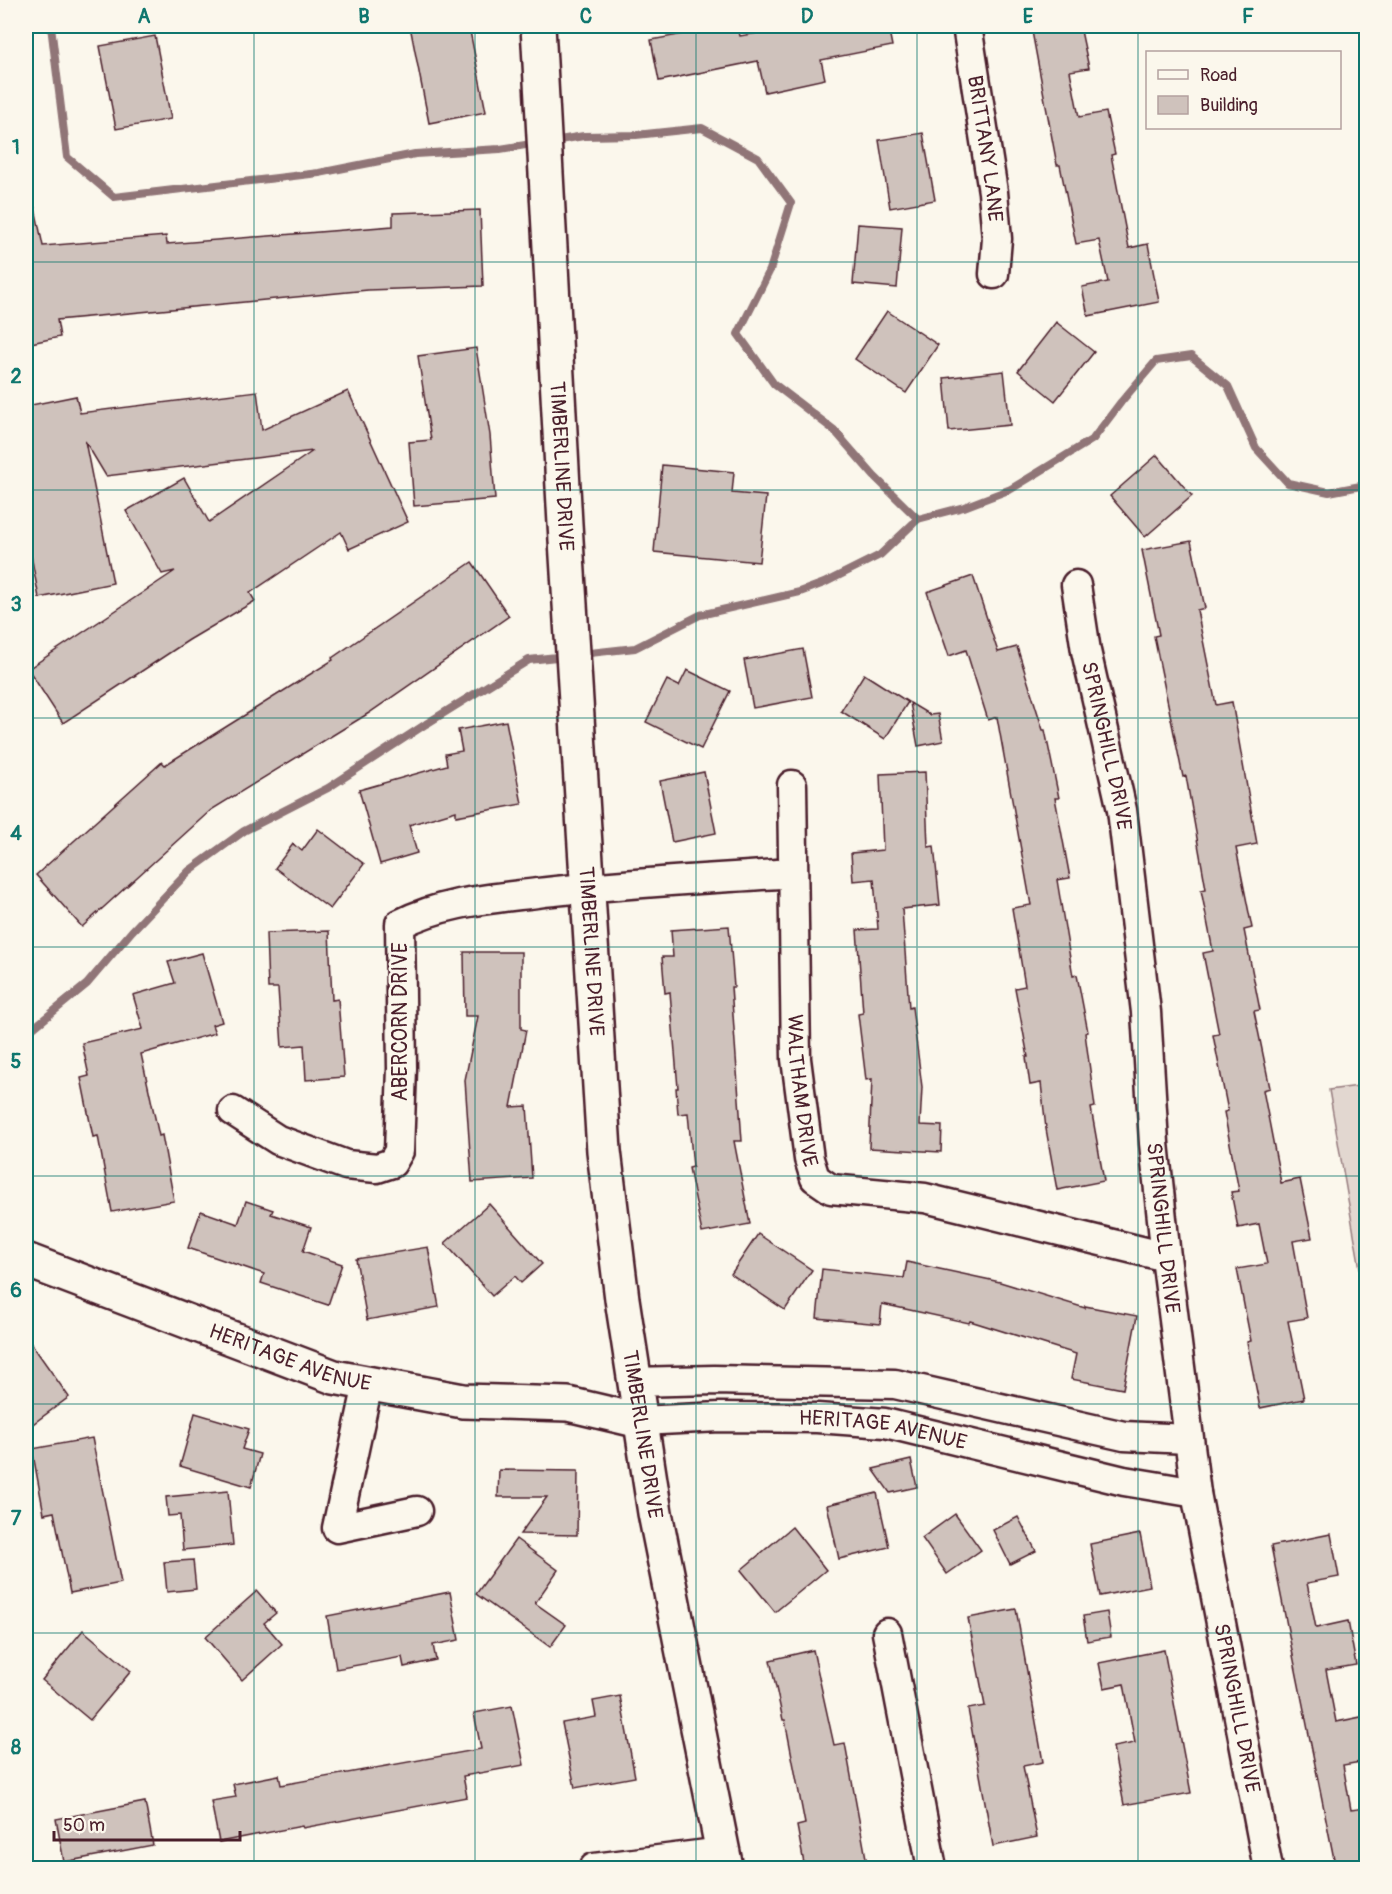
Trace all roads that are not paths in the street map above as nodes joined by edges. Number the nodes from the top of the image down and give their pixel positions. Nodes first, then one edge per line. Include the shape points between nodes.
1 (538, 26) edge
2 (967, 26) edge
3 (994, 274) dead end
4 (1076, 585) dead end
5 (792, 785) dead end
6 (793, 873) junction
7 (587, 887) junction
8 (234, 1111) dead end
9 (1166, 1257) junction
10 (26, 1260) edge
11 (634, 1382) junction
12 (368, 1384) junction
13 (568, 1404) junction
14 (640, 1421) junction
15 (1188, 1439) junction
16 (1196, 1493) junction
17 (417, 1510) dead end
18 (887, 1633) dead end
19 (724, 1860) edge
20 (594, 1869) edge
21 (932, 1869) edge
22 (1268, 1869) edge

1 - 7 street, TIMBERLINE DRIVE
2 - 3 street, BRITTANY LANE via 993,192 997,239
4 - 9 street, SPRINGHILL DRIVE via 1086,651 1122,810 1146,1012
5 - 6 street, WALTHAM DRIVE
6 - 7 street, ABERCORN DRIVE
6 - 9 street, WALTHAM DRIVE via 796,1059 815,1178 831,1189 925,1198
7 - 8 street, ABERCORN DRIVE via 475,901 423,912 400,924 402,1068 399,1151 392,1162 377,1168 346,1165 278,1140
7 - 11 street, TIMBERLINE DRIVE via 604,1151
9 - 15 street, SPRINGHILL DRIVE
10 - 12 street, HERITAGE AVENUE via 324,1373
11 - 13 street, HERITAGE AVENUE
11 - 14 street, TIMBERLINE DRIVE
11 - 15 street, HERITAGE AVENUE via 895,1383 1124,1436
12 - 13 street, HERITAGE AVENUE via 464,1401
12 - 17 street via 337,1528
13 - 14 street, HERITAGE AVENUE
14 - 16 street, HERITAGE AVENUE via 741,1417 885,1423 1124,1481
14 - 19 street, TIMBERLINE DRIVE
15 - 16 street, SPRINGHILL DRIVE
16 - 22 street, SPRINGHILL DRIVE
18 - 21 street
19 - 20 street

